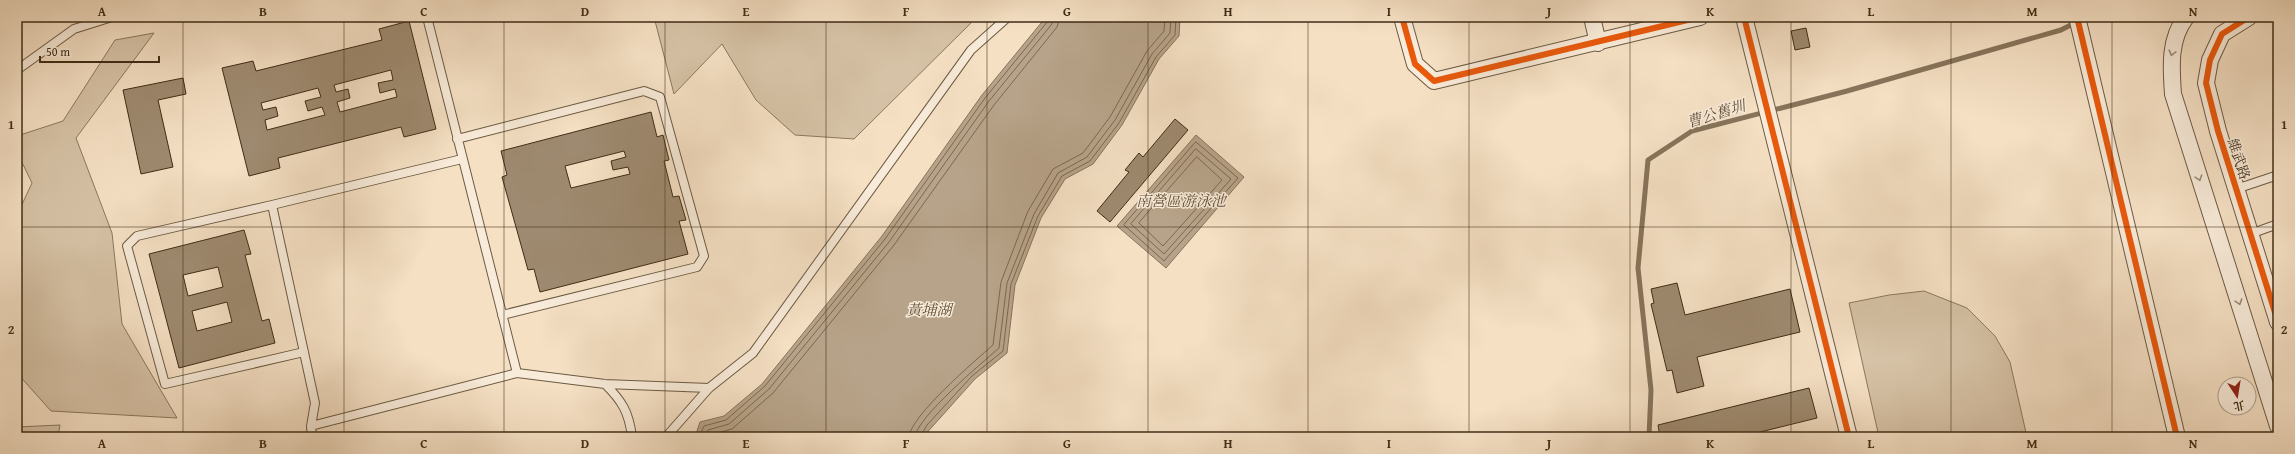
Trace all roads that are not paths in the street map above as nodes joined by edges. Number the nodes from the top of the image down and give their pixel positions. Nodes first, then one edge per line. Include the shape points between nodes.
1 (112, 17) edge
2 (427, 17) edge
3 (1008, 17) edge
4 (1402, 17) edge
5 (1592, 17) edge
6 (1700, 17) edge
7 (1744, 17) edge
8 (2078, 17) edge
9 (2186, 17) edge
10 (2249, 17) edge
11 (1598, 43) junction
12 (17, 70) edge
13 (457, 140) junction
14 (462, 158) junction
15 (2278, 175) edge
16 (2236, 189) junction
17 (272, 205) junction
18 (2278, 224) edge
19 (2250, 234) junction
20 (502, 315) junction
21 (2278, 322) edge
22 (304, 352) junction
23 (517, 373) junction
24 (605, 384) junction
25 (709, 388) junction
26 (311, 426) junction
27 (2278, 426) edge
28 (312, 437) edge
29 (632, 437) edge
30 (666, 437) edge
31 (1849, 437) edge
32 (2176, 437) edge

1 - 12 lane via 74,29
2 - 13 lane
3 - 25 lane via 971,50 753,353
4 - 11 street via 1415,64 1434,81
5 - 11 street
6 - 11 street
7 - 31 street
8 - 32 street
9 -> 27 street via 2180,25 2170,59 2173,94
10 - 16 street, 維武路 via 2222,34 2210,60 2206,83
13 - 14 lane
13 - 20 lane via 644,91 660,97 704,256 697,267
14 - 17 lane
14 - 20 lane
15 - 16 lane
16 - 19 street, 維武路
17 - 22 lane
17 - 22 lane via 137,236 127,246 165,384
18 - 19 lane
19 - 21 street, 維武路
20 - 23 lane
22 - 26 lane via 315,403
23 - 24 lane
23 - 26 lane
24 - 25 lane
24 - 29 lane via 621,400 630,421
25 - 30 lane
26 - 28 lane

